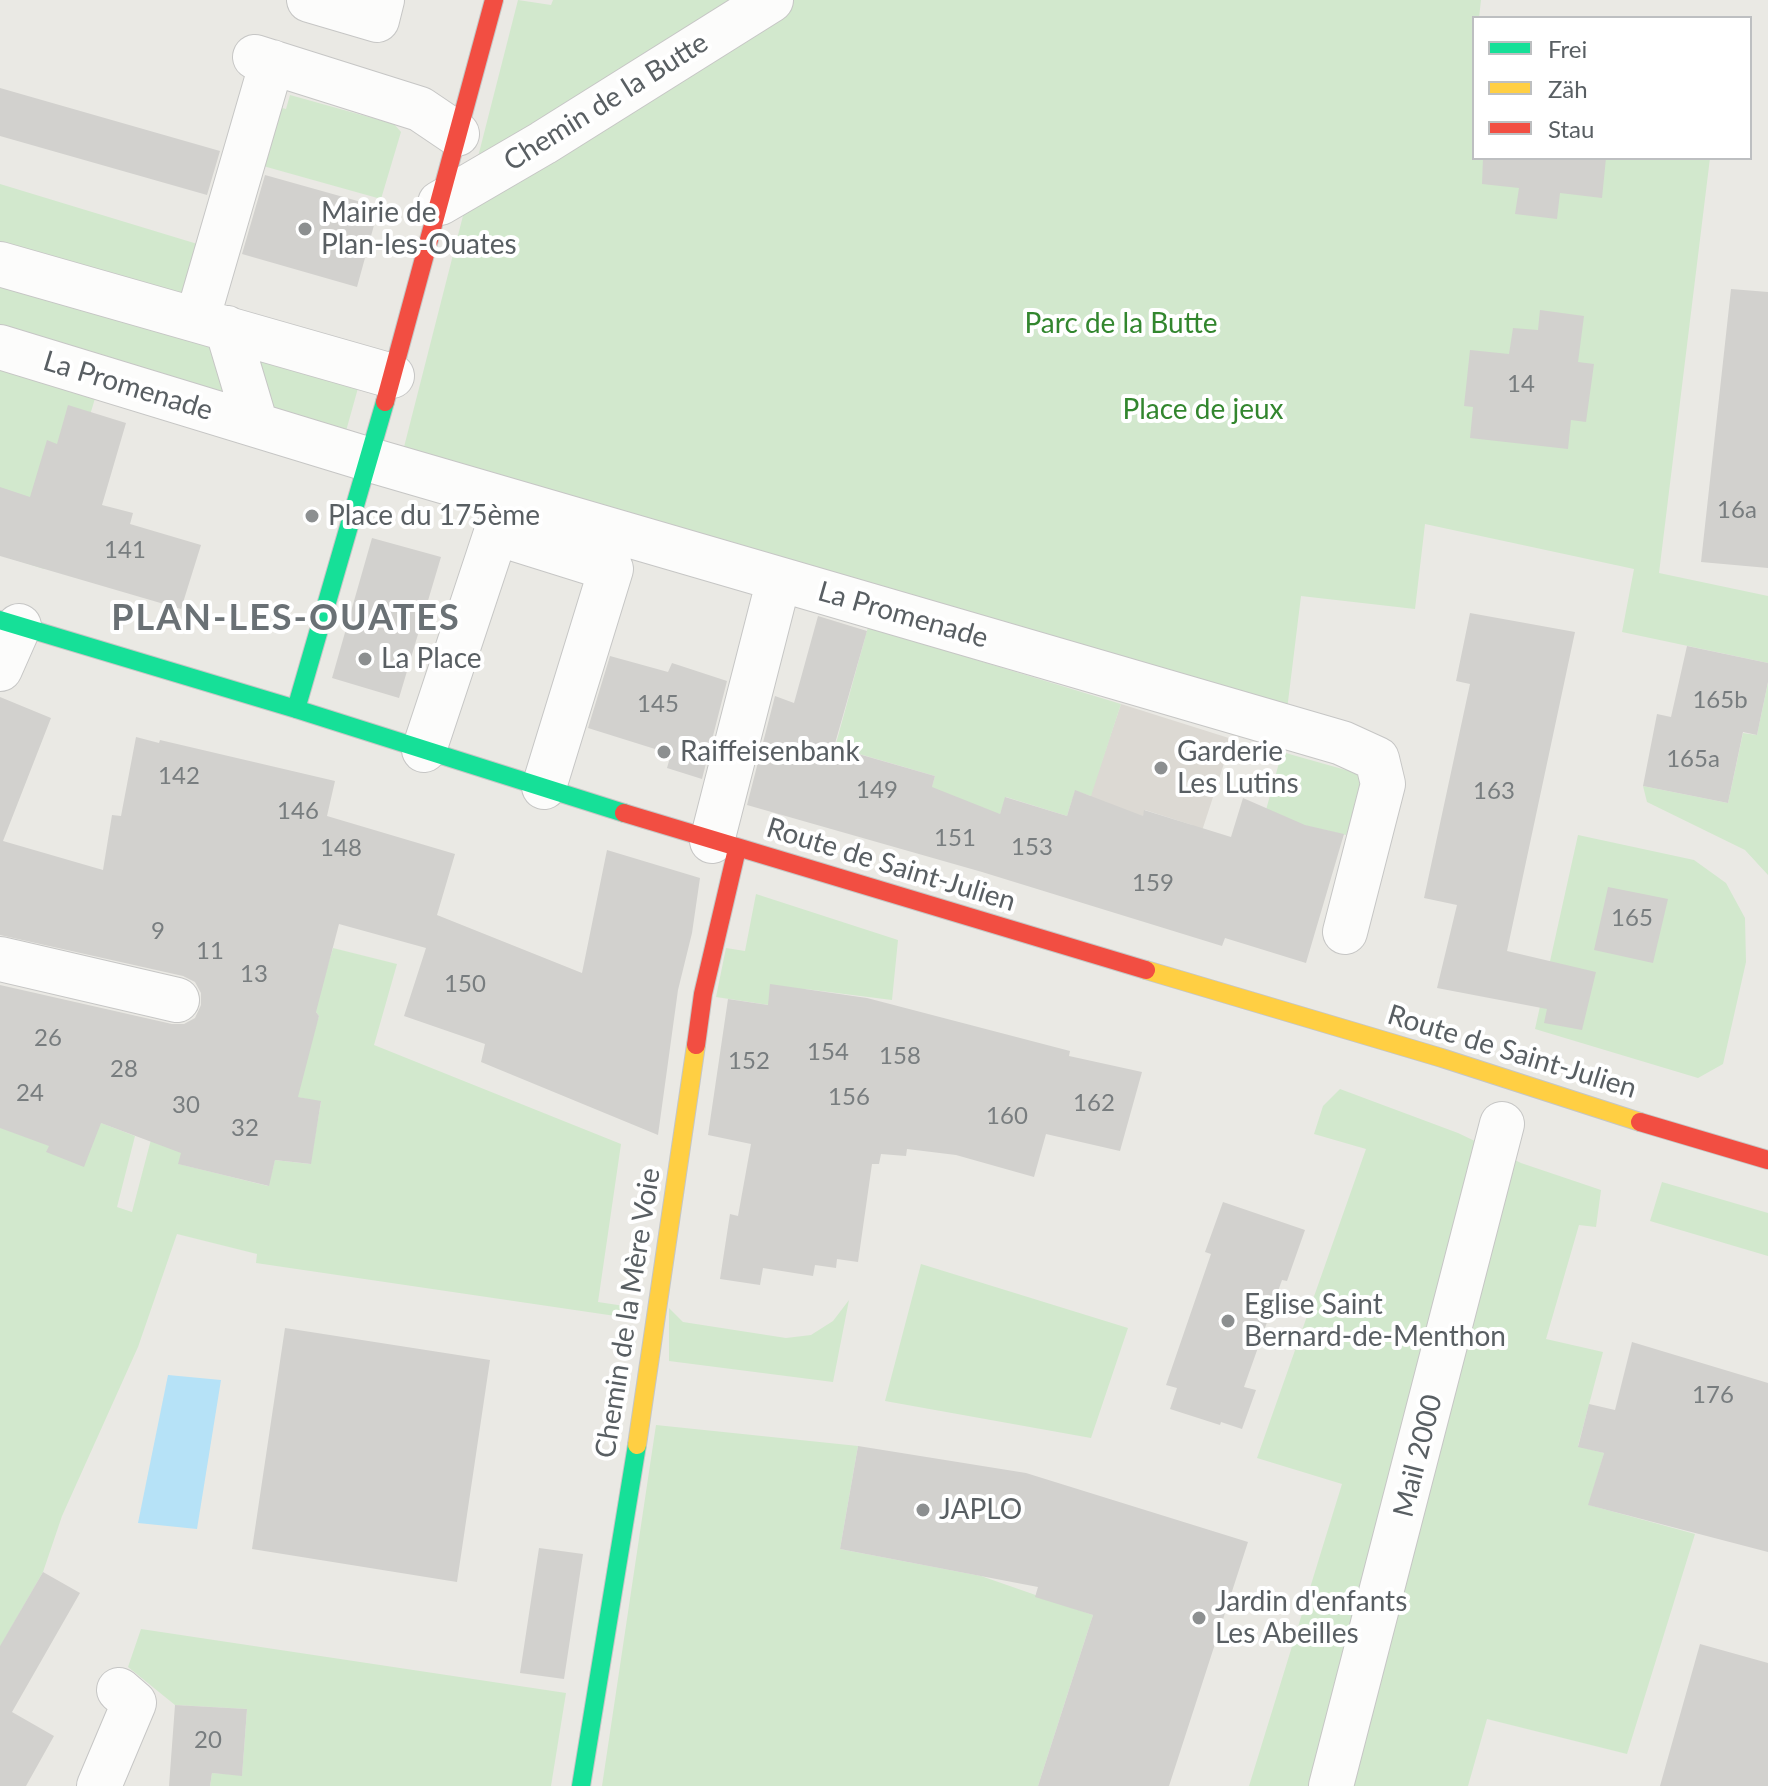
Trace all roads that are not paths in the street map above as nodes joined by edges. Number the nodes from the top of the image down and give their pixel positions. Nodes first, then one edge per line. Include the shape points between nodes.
1 (309, 0) edge
2 (382, 0) edge
3 (494, 0) edge
4 (771, 0) edge
5 (457, 134) junction
6 (440, 203) junction
7 (0, 264) edge
8 (212, 324) junction
9 (0, 347) edge
10 (392, 376) junction
11 (256, 425) junction
12 (367, 459) junction
13 (779, 579) junction
14 (9, 623) edge
15 (0, 669) edge
16 (296, 709) junction
17 (424, 750) junction
18 (544, 787) junction
19 (724, 845) junction
20 (1345, 932) dead end
21 (0, 959) edge
22 (177, 1000) dead end
23 (1502, 1124) dead end
24 (1768, 1160) edge
25 (119, 1690) dead end
26 (99, 1786) edge
27 (581, 1786) edge
28 (1331, 1786) edge

1 - 2 street via 377,20
3 - 5 main road
4 - 6 street, Chemin de la Butte
5 - 6 main road
5 - 8 street via 420,109 264,60
6 - 10 main road
7 - 8 street
8 - 10 street
8 - 11 street, La Promenade
9 - 11 street, La Promenade
10 - 12 main road
11 - 12 street, La Promenade
12 - 13 street, La Promenade
12 - 16 main road
13 - 19 street
13 - 20 street, La Promenade via 1342,743 1377,759 1383,784
14 - 15 street
14 - 16 main road, Route de Saint-Julien
16 - 17 main road, Route de Saint-Julien
17 - 18 main road, Route de Saint-Julien
17 - 18 street via 496,533 611,569
18 - 19 main road, Route de Saint-Julien
19 - 24 main road, Route de Saint-Julien
19 - 27 main road, Chemin de la Mère Voie via 647,1384
21 - 22 street
23 - 28 street, Mail 2000
25 - 26 street via 134,1703

